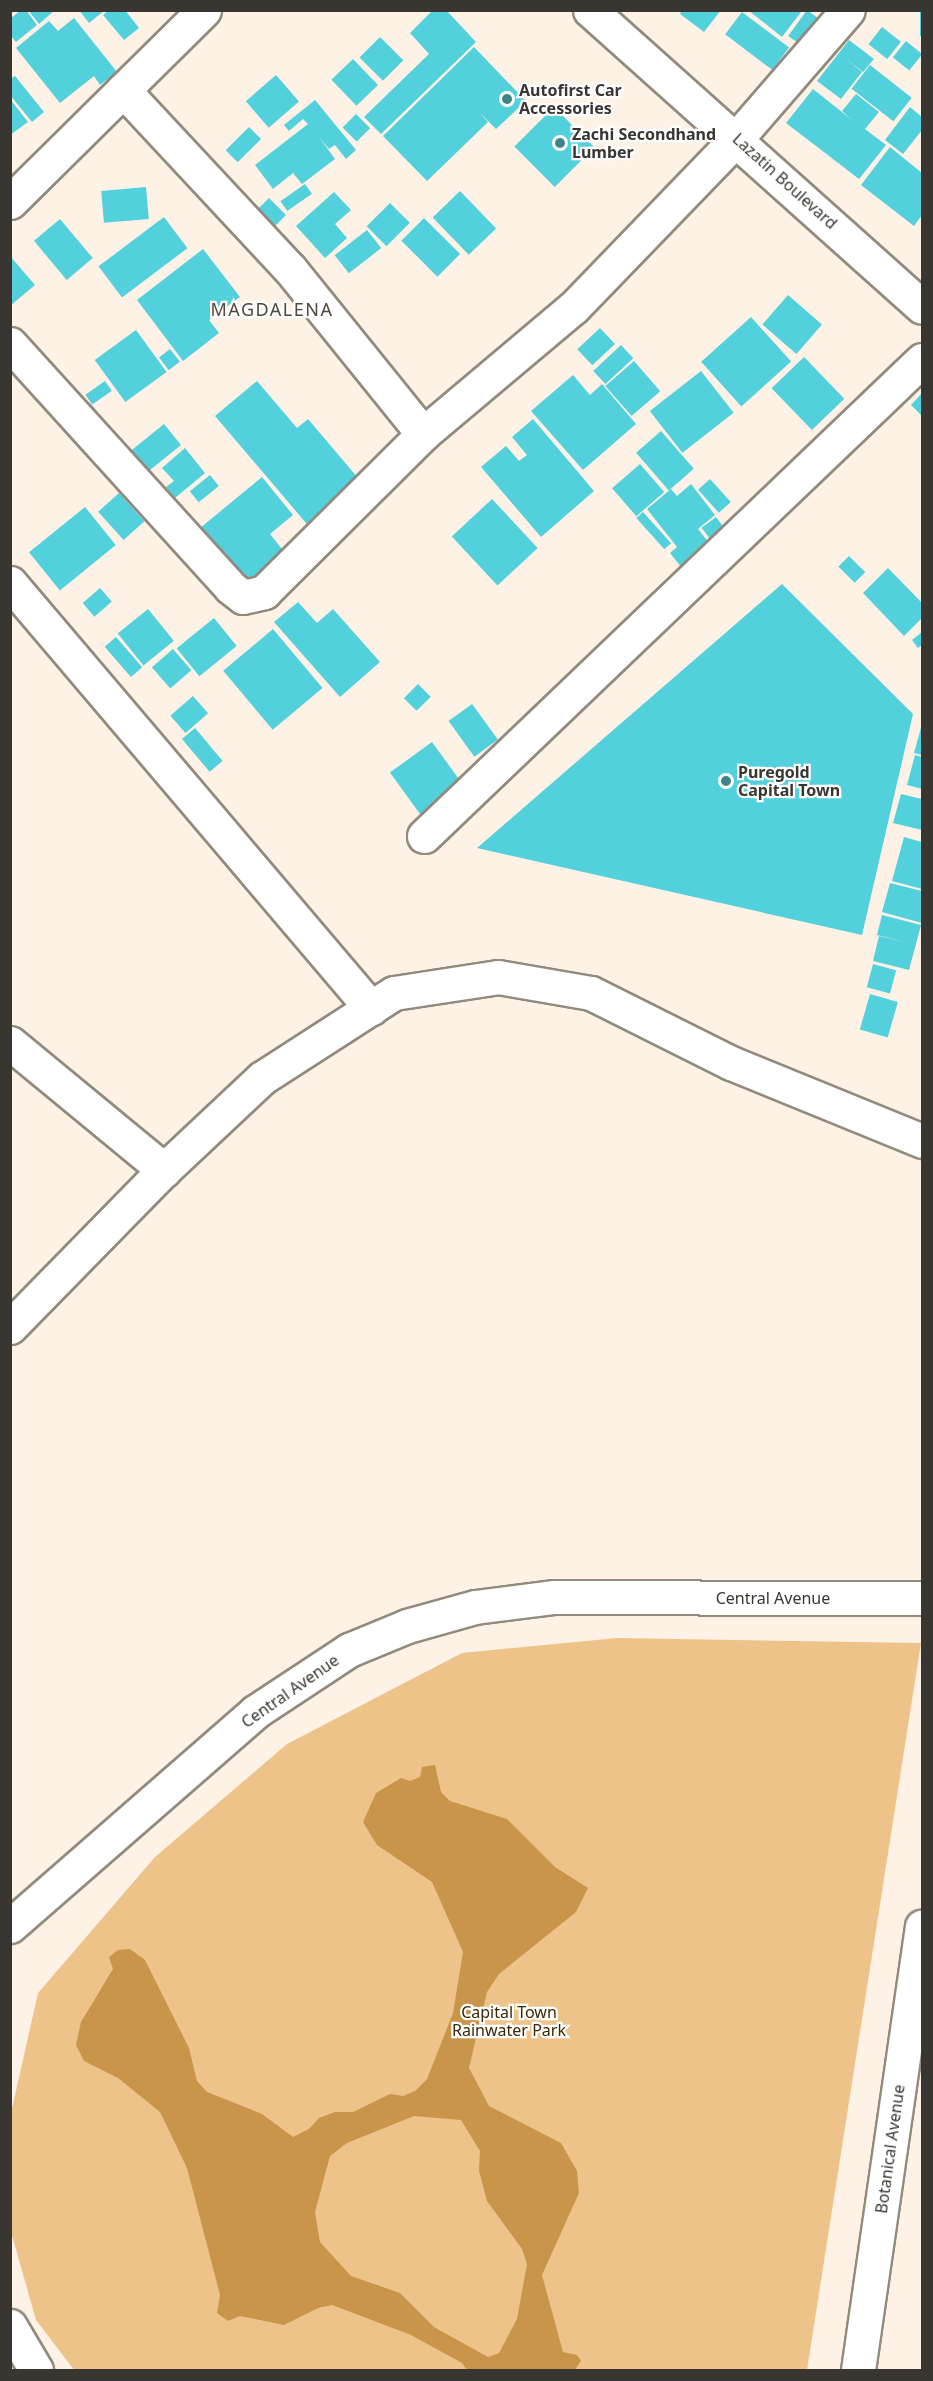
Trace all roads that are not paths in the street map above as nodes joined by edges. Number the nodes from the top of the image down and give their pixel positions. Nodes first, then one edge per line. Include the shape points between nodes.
1 (204, 10) edge
2 (590, 10) edge
3 (848, 10) edge
4 (123, 90) junction
5 (737, 138) junction
6 (10, 202) edge
7 (922, 307) edge
8 (10, 344) edge
9 (922, 360) edge
10 (423, 434) junction
11 (10, 583) edge
12 (424, 836) dead end
13 (371, 1008) junction
14 (10, 1043) edge
15 (922, 1141) edge
16 (164, 1170) junction
17 (10, 1328) edge
18 (922, 1598) edge
19 (10, 1926) edge
20 (922, 1927) edge
21 (10, 2326) edge
22 (36, 2370) edge
23 (858, 2370) edge

1 - 4 street
2 - 5 street, Lazatin Boulevard
3 - 5 street
4 - 6 street
4 - 10 street via 290,270
5 - 7 street, Lazatin Boulevard
5 - 10 street via 574,307
8 - 10 street via 243,597 264,592
9 - 12 street
11 - 13 street
13 - 15 street via 394,993 498,977 591,993 731,1063
13 - 16 street via 262,1078
14 - 16 street
16 - 17 street
18 - 19 street, Central Avenue via 554,1597 475,1607 407,1626 350,1650 255,1712
20 - 23 street, Botanical Avenue
21 - 22 street

